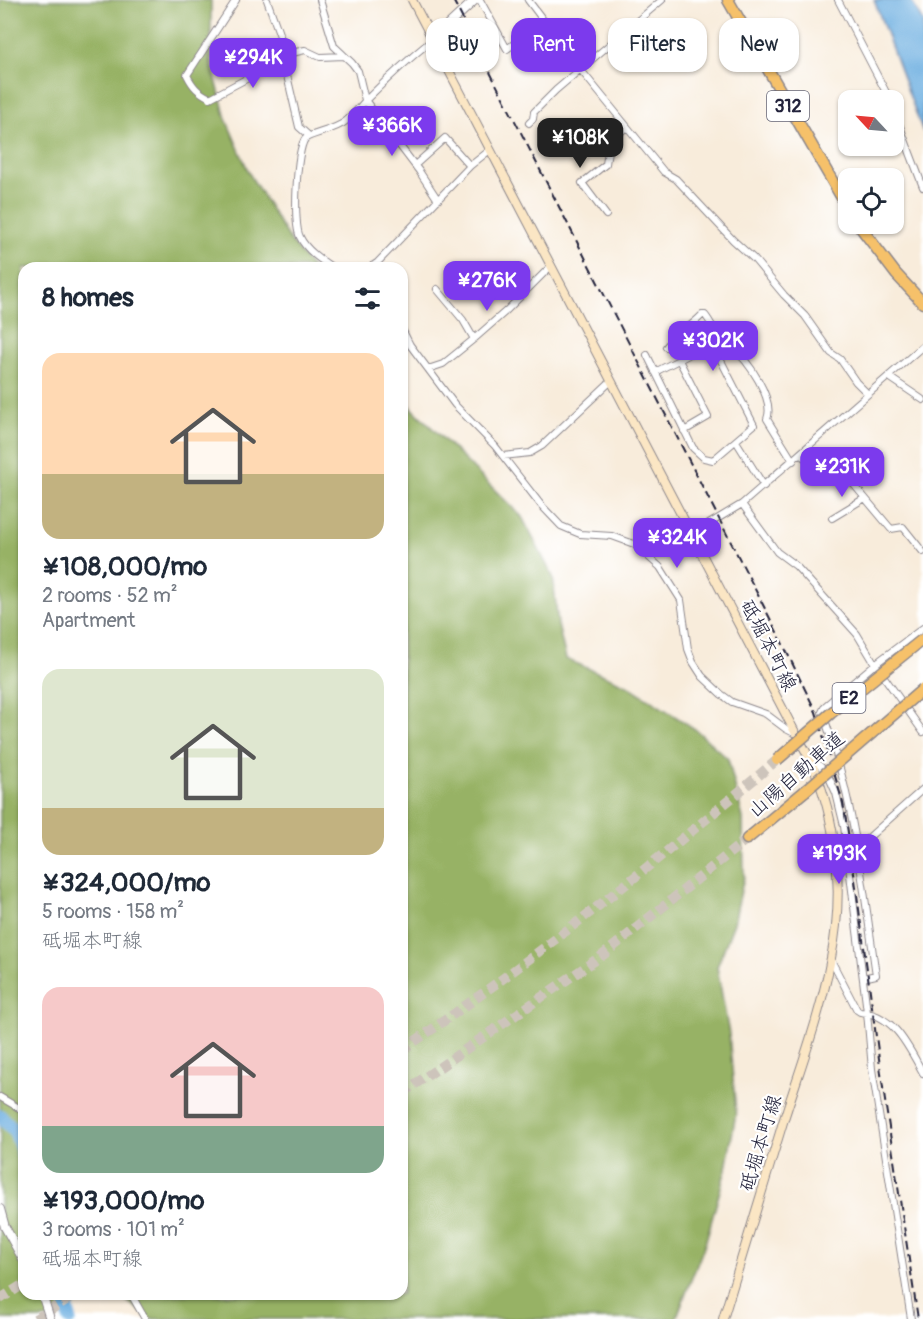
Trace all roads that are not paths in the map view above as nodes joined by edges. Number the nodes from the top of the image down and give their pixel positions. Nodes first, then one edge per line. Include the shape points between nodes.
1 (236, 0) edge
2 (267, 0) edge
3 (320, 0) edge
4 (412, 0) edge
5 (478, 0) edge
6 (528, 0) edge
7 (662, 0) edge
8 (728, 0) edge
9 (838, 0) edge
10 (457, 18) edge
11 (542, 18) edge
12 (426, 28) edge
13 (426, 45) edge
14 (511, 46) edge
15 (282, 54) junction
16 (344, 56) junction
17 (596, 56) edge
18 (449, 72) edge
19 (577, 72) edge
20 (582, 72) edge
21 (885, 90) edge
22 (365, 100) junction
23 (529, 123) dead end
24 (626, 127) junction
25 (308, 135) junction
26 (904, 137) edge
27 (490, 150) junction
28 (415, 165) junction
29 (470, 166) junction
30 (923, 187) edge
31 (838, 192) edge
32 (438, 200) junction
33 (606, 215) dead end
34 (866, 234) edge
35 (325, 262) edge
36 (378, 262) edge
37 (551, 266) junction
38 (437, 289) dead end
39 (923, 303) edge
40 (474, 339) junction
41 (408, 341) edge
42 (923, 346) edge
43 (666, 347) dead end
44 (647, 355) dead end
45 (679, 360) junction
46 (428, 369) junction
47 (655, 372) junction
48 (889, 377) junction
49 (611, 381) junction
50 (868, 394) junction
51 (923, 400) edge
52 (684, 431) junction
53 (736, 441) junction
54 (800, 455) junction
55 (503, 456) junction
56 (793, 461) junction
57 (764, 486) junction
58 (865, 498) junction
59 (742, 504) junction
60 (832, 519) dead end
61 (692, 534) junction
62 (923, 552) edge
63 (923, 628) edge
64 (923, 639) edge
65 (875, 664) junction
66 (923, 689) edge
67 (923, 732) edge
68 (796, 734) junction
69 (810, 756) junction
70 (777, 760) tunnel mouth
71 (923, 789) edge
72 (747, 839) tunnel mouth
73 (858, 847) junction
74 (831, 960) junction
75 (863, 978) junction
76 (867, 1012) junction
77 (920, 1063) edge
78 (923, 1073) edge
79 (0, 1097) edge
80 (18, 1108) edge
81 (0, 1209) edge
82 (18, 1250) edge
83 (44, 1300) edge
84 (134, 1300) edge
85 (50, 1319) edge
86 (145, 1319) edge
87 (723, 1319) edge
88 (911, 1319) edge

1 - 15 street via 187,75 193,87 210,98
2 - 15 street via 277,24
3 - 16 street via 334,46
4 - 12 main road, 砥堀本町線
5 - 10 street
5 - 14 street via 507,49
6 - 11 street
7 - 17 street
8 - 31 highway, 312
9 - 21 street
13 - 22 street
15 - 16 street via 305,50 320,57
15 - 25 street via 299,127
16 - 22 street via 358,71
18 - 27 main road, 砥堀本町線
19 - 23 street via 534,112
20 - 24 street
22 - 25 street via 335,129
22 - 28 street
24 - 33 street via 609,144 606,164 582,183
24 - 50 street via 664,172 676,179 754,259
25 - 35 street via 298,161 297,227 310,251
26 - 30 street
27 - 29 street
27 - 37 main road, 砥堀本町線
28 - 29 street via 445,138
28 - 32 street
29 - 32 street
32 - 36 street
34 - 39 highway
37 - 40 street
37 - 49 main road, 砥堀本町線
38 - 40 street
40 - 46 street via 443,364
41 - 46 street
42 - 48 street
43 - 56 street via 705,315 721,341 732,347 758,380 770,412 767,419
44 - 47 street
45 - 47 street
45 - 52 street via 708,417
45 - 53 street via 712,343 754,425
46 - 55 street via 455,405
47 - 52 street
48 - 50 street
48 - 51 street
49 - 55 street via 542,446 530,453
49 - 61 main road, 砥堀本町線
50 - 54 street
52 - 53 street via 693,448 713,460
53 - 57 street
54 - 56 street
54 - 58 street via 836,476 846,477
55 - 68 street via 561,526 580,534 612,536 634,544 660,567 681,600 688,649 702,676 732,702 766,714
56 - 57 street
57 - 59 street
58 - 60 street
58 - 62 street via 891,529 903,527
59 - 61 street
59 - 65 street via 777,552 796,567 857,634
61 - 68 main road, 砥堀本町線
63 - 65 street
64 - 70 highway, 山陽自動車道 / E2, bridge
65 - 67 street
65 - 73 street via 822,712 844,778
66 - 72 highway, 山陽自動車道 / E2, bridge
68 - 69 main road, 砥堀本町線
69 - 74 main road, 砥堀本町線 via 825,801 837,872
69 - 75 street via 827,773 844,826
71 - 73 street
73 - 75 street via 876,975
74 - 76 street via 857,1010
74 - 87 main road, 砥堀本町線
75 - 76 street
76 - 77 street via 897,1028
76 - 88 street via 872,1070
77 - 78 street
79 - 80 street
81 - 82 street
83 - 85 street
84 - 86 street

